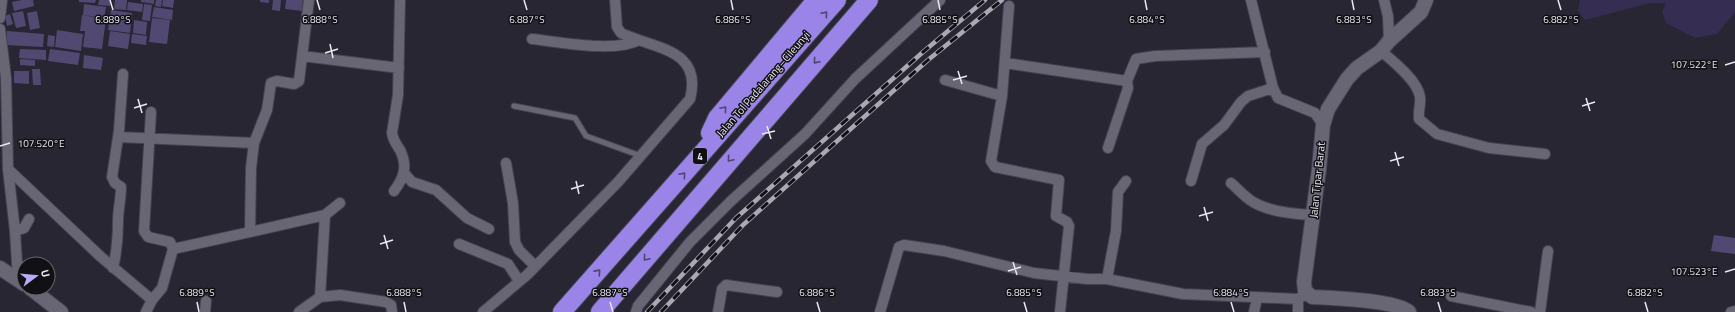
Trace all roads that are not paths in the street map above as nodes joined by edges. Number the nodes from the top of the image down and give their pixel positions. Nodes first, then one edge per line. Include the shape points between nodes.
1 (2, 0) edge
2 (309, 0) edge
3 (400, 0) edge
4 (615, 0) edge
5 (816, 0) edge
6 (837, 0) edge
7 (869, 0) edge
8 (940, 0) edge
9 (1251, 0) edge
10 (1384, 0) edge
11 (1426, 0) edge
12 (1009, 6) dead end
13 (0, 18) edge
14 (0, 29) edge
15 (532, 39) dead end
16 (639, 40) junction
17 (1385, 46) junction
18 (1265, 52) junction
19 (302, 56) junction
20 (1005, 63) junction
21 (399, 68) junction
22 (123, 74) dead end
23 (945, 80) dead end
24 (1127, 81) junction
25 (1273, 88) junction
26 (1002, 96) junction
27 (514, 106) dead end
28 (151, 112) dead end
29 (1323, 125) junction
30 (118, 137) junction
31 (149, 139) junction
32 (254, 143) junction
33 (1108, 148) dead end
34 (1544, 154) dead end
35 (641, 156) junction
36 (700, 156) junction
37 (506, 163) dead end
38 (8, 169) junction
39 (405, 174) junction
40 (1126, 181) dead end
41 (1192, 182) dead end
42 (1231, 183) dead end
43 (394, 191) dead end
44 (340, 203) dead end
45 (325, 215) junction
46 (1314, 215) junction
47 (29, 219) dead end
48 (489, 229) dead end
49 (15, 231) junction
50 (250, 232) junction
51 (459, 244) dead end
52 (173, 249) junction
53 (1548, 251) dead end
54 (18, 256) edge
55 (535, 266) junction
56 (0, 268) edge
57 (113, 268) junction
58 (1063, 277) junction
59 (16, 279) edge
60 (1107, 280) junction
61 (519, 281) junction
62 (777, 292) dead end
63 (40, 296) edge
64 (1302, 296) junction
65 (1451, 296) dead end
66 (320, 297) junction
67 (1257, 298) junction
68 (152, 300) junction
69 (206, 301) dead end
70 (1735, 311) edge
71 (61, 312) edge
72 (146, 312) edge
73 (205, 312) edge
74 (299, 312) edge
75 (392, 312) edge
76 (483, 312) edge
77 (562, 312) edge
78 (600, 312) edge
79 (636, 312) edge
80 (718, 312) edge
81 (880, 312) edge
82 (1060, 312) edge
83 (1254, 312) edge
84 (1298, 312) edge
85 (1409, 312) edge
86 (1531, 312) edge
87 (1540, 312) edge
88 (1731, 312) edge

1 - 13 street
2 - 19 street
3 - 21 street
4 - 16 street via 617,27 621,34
36 -> 5 highway via 717,118
36 -> 6 highway, Jalan Tol Padalarang–Cileunyi / 4
7 -> 78 highway, 4
8 - 79 street via 855,79 805,134 690,242 638,306
9 - 18 street
10 - 17 street via 1388,16
11 - 17 street, Jalan Tipar Barat via 1421,12
12 - 20 street
14 - 38 street via 6,78
15 - 16 street via 616,47 630,45
16 - 35 street via 681,57 688,65 693,88 690,99
17 - 29 street, Jalan Tipar Barat via 1347,78 1328,109
17 - 34 street via 1420,95 1419,119 1437,134 1489,148
18 - 24 street via 1138,58
18 - 25 street
19 - 21 street
19 - 32 street via 298,83 271,83 267,110
20 - 24 street
20 - 26 street
21 - 39 street via 392,133 402,155
22 - 30 street
23 - 26 street
24 - 33 street via 1128,88
25 - 29 street via 1278,98 1314,113
25 - 41 street via 1248,96 1224,126 1202,144
26 - 58 street via 992,164 995,167 1059,180 1056,216 1069,226
27 - 35 lane via 575,118 586,136
28 - 31 street
29 - 46 street, Jalan Tipar Barat
30 - 31 street
30 - 57 street via 112,178 120,187 121,197 118,243
31 - 32 street
31 - 52 street via 144,231 148,237 170,242
32 - 50 street
35 - 55 street
77 -> 36 highway, Jalan Tol Padalarang–Cileunyi / 4
37 - 55 street via 513,203 515,242 519,250
38 - 49 street
38 - 57 street
39 - 43 street
39 - 48 street via 412,182 436,190 467,218
40 - 60 street via 1118,192 1116,231
42 - 46 street via 1259,205 1292,214
44 - 45 street
45 - 50 street
45 - 66 street
46 - 64 street, Jalan Tipar Barat
47 - 49 street via 24,228
49 - 54 street
50 - 52 street
51 - 61 street via 508,264
52 - 68 street via 162,288
53 - 87 street
55 - 61 street
56 - 59 street
57 - 68 street
58 - 60 street
58 - 81 street via 944,251 904,245 899,247
58 - 82 street
60 - 67 street via 1184,294
61 - 76 street
62 - 80 street via 726,285 722,289
63 - 71 street
64 - 67 street
64 - 84 street
64 - 85 street via 1389,304
65 - 86 street
66 - 74 street
66 - 75 street via 340,296 386,302 391,305
67 - 83 street
68 - 72 street
69 - 73 street
70 - 88 street

